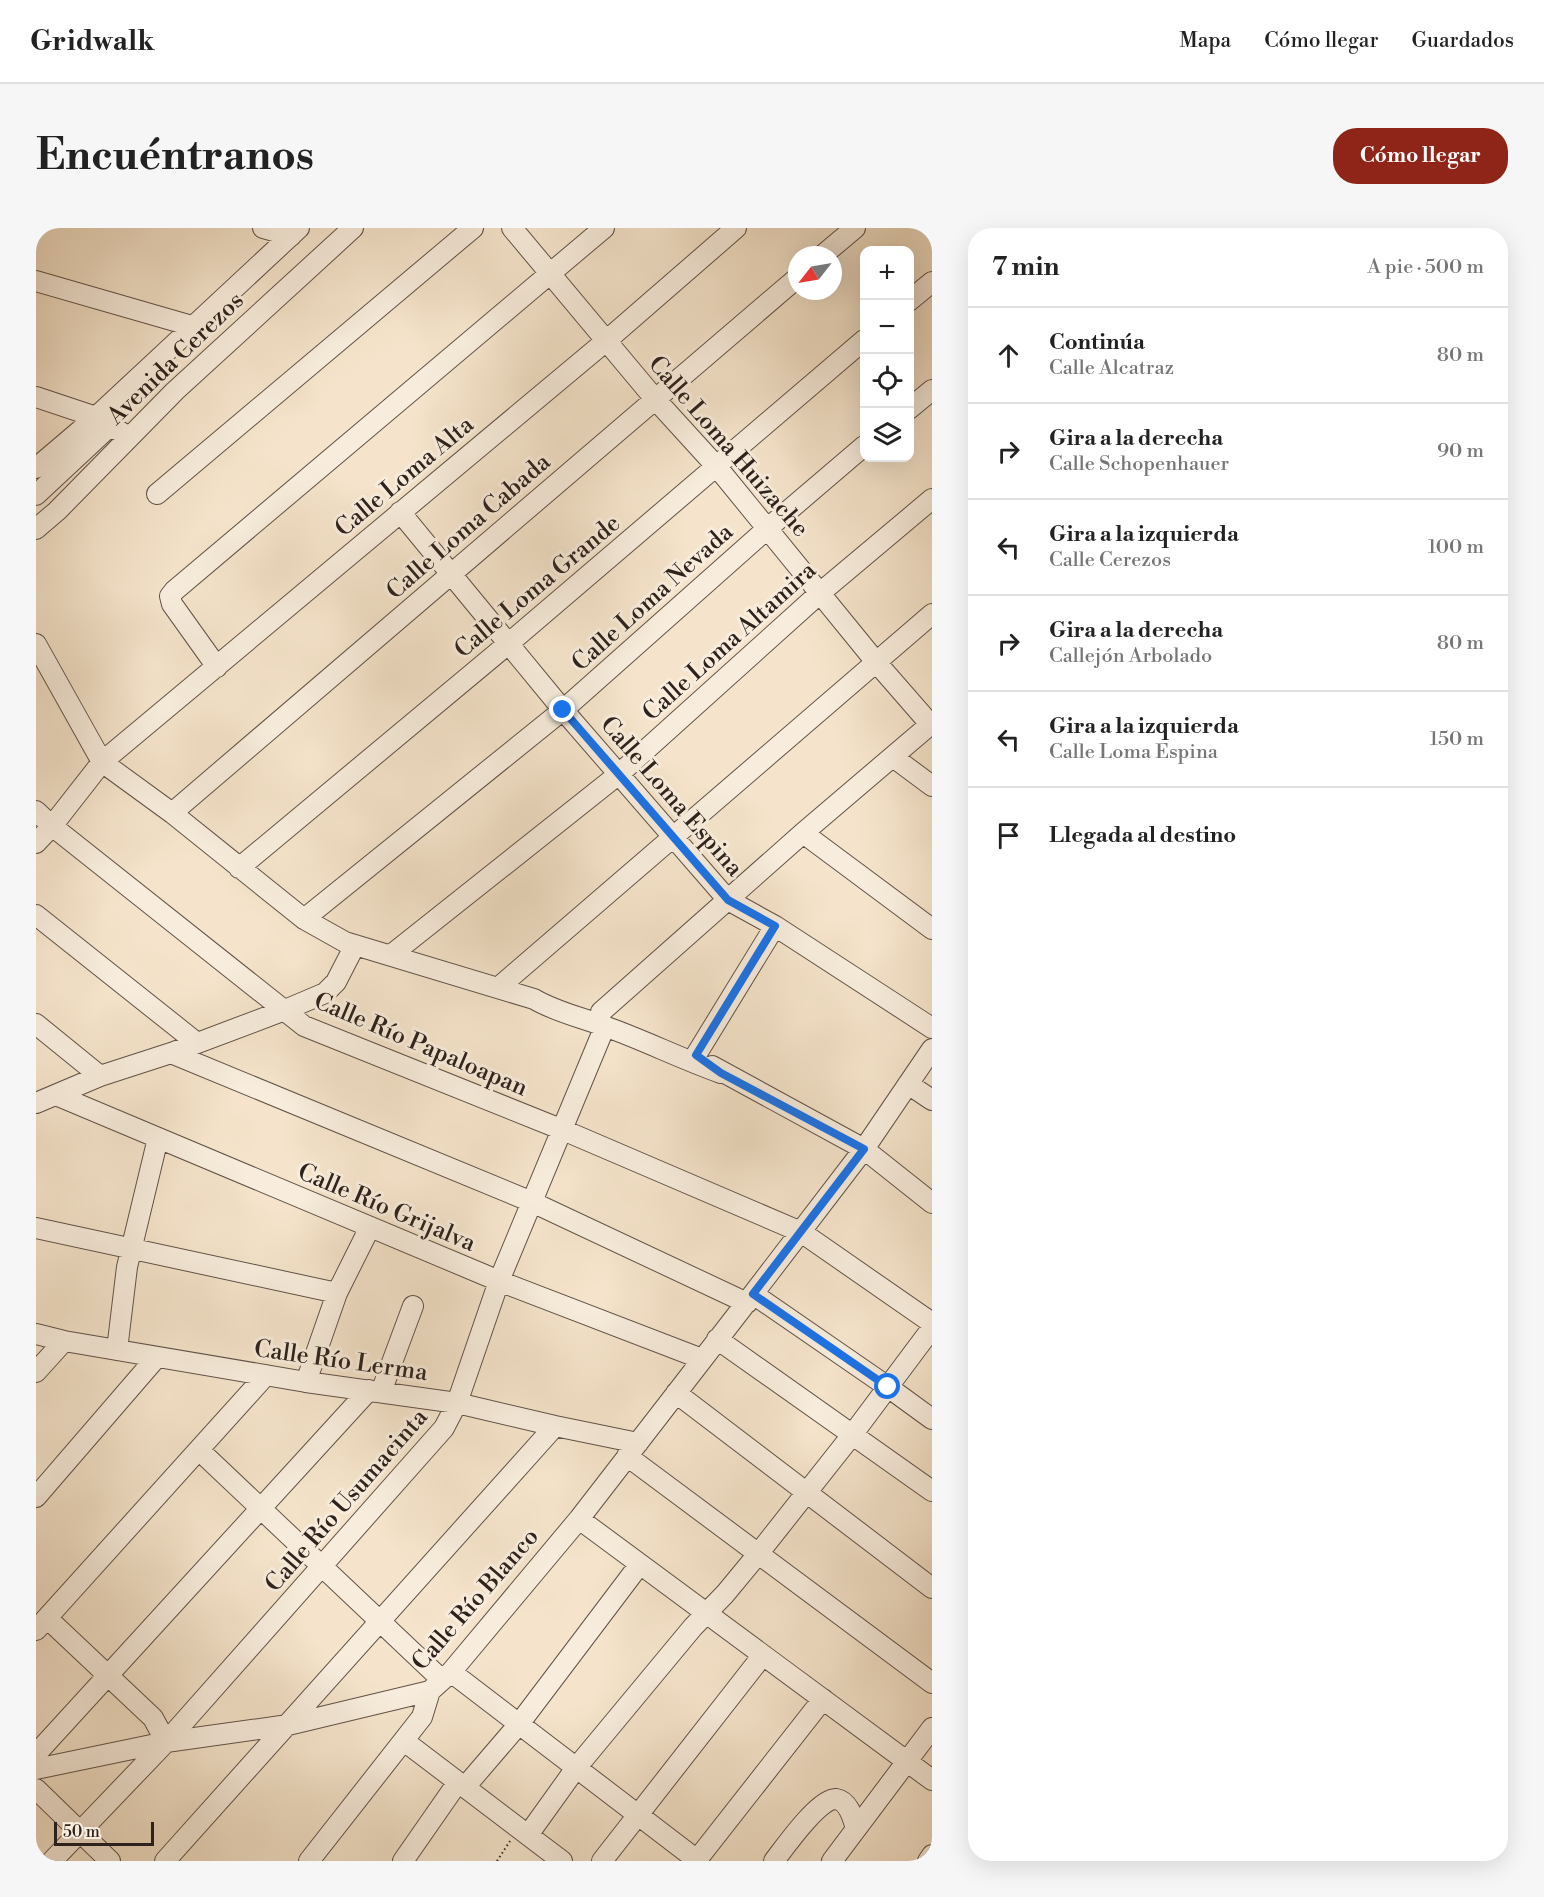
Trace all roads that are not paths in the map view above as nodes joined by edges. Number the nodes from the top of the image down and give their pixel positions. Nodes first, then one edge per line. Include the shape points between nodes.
1 (262, 228) edge
2 (353, 228) edge
3 (473, 228) edge
4 (512, 228) edge
5 (604, 228) edge
6 (736, 228) edge
7 (855, 228) edge
8 (295, 232) edge
9 (834, 246) edge
10 (551, 274) junction
11 (36, 281) edge
12 (932, 282) edge
13 (788, 286) edge
14 (910, 300) edge
15 (192, 326) junction
16 (606, 341) junction
17 (860, 343) edge
18 (932, 390) edge
19 (36, 398) edge
20 (655, 399) junction
21 (910, 408) edge
22 (103, 422) junction
23 (129, 437) junction
24 (860, 450) edge
25 (717, 467) junction
26 (36, 468) edge
27 (156, 494) dead end
28 (36, 495) edge
29 (932, 499) edge
30 (400, 512) junction
31 (768, 528) junction
32 (36, 529) edge
33 (450, 575) junction
34 (820, 593) junction
35 (932, 614) edge
36 (36, 644) edge
37 (508, 644) junction
38 (876, 662) junction
39 (216, 667) junction
40 (563, 710) junction
41 (931, 724) edge
42 (893, 757) junction
43 (102, 762) junction
44 (619, 774) junction
45 (932, 786) edge
46 (36, 811) edge
47 (172, 813) junction
48 (52, 826) junction
49 (803, 833) junction
50 (673, 836) junction
51 (36, 843) edge
52 (239, 868) junction
53 (728, 900) junction
54 (36, 915) edge
55 (304, 919) junction
56 (775, 926) junction
57 (932, 929) edge
58 (355, 945) junction
59 (391, 955) junction
60 (499, 987) junction
61 (285, 1010) junction
62 (603, 1019) junction
63 (36, 1024) edge
64 (932, 1028) edge
65 (197, 1044) junction
66 (932, 1049) edge
67 (171, 1053) junction
68 (696, 1055) junction
69 (721, 1073) junction
70 (100, 1076) junction
71 (908, 1084) junction
72 (56, 1095) junction
73 (932, 1100) edge
74 (36, 1103) edge
75 (562, 1130) junction
76 (158, 1138) junction
77 (864, 1149) junction
78 (532, 1203) junction
79 (932, 1203) edge
80 (370, 1227) junction
81 (36, 1228) edge
82 (801, 1232) junction
83 (132, 1249) junction
84 (499, 1281) junction
85 (337, 1293) junction
86 (750, 1298) junction
87 (413, 1306) dead end
88 (932, 1323) edge
89 (932, 1328) edge
90 (36, 1334) edge
91 (717, 1339) junction
92 (64, 1341) junction
93 (117, 1350) junction
94 (156, 1358) junction
95 (702, 1359) junction
96 (36, 1372) edge
97 (266, 1375) junction
98 (306, 1382) junction
99 (888, 1387) junction
100 (375, 1391) junction
101 (676, 1393) junction
102 (457, 1402) junction
103 (932, 1419) edge
104 (555, 1426) junction
105 (852, 1435) junction
106 (199, 1450) junction
107 (633, 1450) junction
108 (932, 1491) edge
109 (805, 1493) junction
110 (36, 1497) edge
111 (261, 1509) junction
112 (579, 1519) junction
113 (758, 1554) junction
114 (640, 1564) junction
115 (322, 1567) junction
116 (932, 1588) edge
117 (707, 1614) junction
118 (379, 1621) junction
119 (42, 1624) edge
120 (763, 1655) junction
121 (108, 1676) junction
122 (441, 1681) junction
123 (932, 1683) edge
124 (823, 1699) junction
125 (519, 1724) junction
126 (288, 1725) junction
127 (932, 1728) edge
128 (404, 1741) junction
129 (166, 1742) junction
130 (36, 1754) edge
131 (907, 1761) junction
132 (576, 1768) junction
133 (36, 1769) edge
134 (932, 1780) edge
135 (461, 1784) junction
136 (36, 1789) edge
137 (637, 1814) junction
138 (856, 1829) junction
139 (80, 1830) junction
140 (523, 1831) junction
141 (932, 1855) edge
142 (52, 1861) edge
143 (110, 1861) edge
144 (165, 1861) edge
145 (309, 1861) edge
146 (403, 1861) edge
147 (562, 1861) edge
148 (602, 1861) edge
149 (697, 1861) edge
150 (774, 1861) edge
151 (832, 1861) edge
152 (927, 1861) edge

1 - 8 street
2 - 23 street, Avenida Cerezos
3 - 27 street
4 - 10 street, Calle Loma Huizache
5 - 10 street
6 - 16 street, Calle Loma Alta
7 - 9 street
8 - 15 street, Avenida Cerezos
10 - 16 street, Calle Loma Huizache
10 - 39 street via 170,596
11 - 15 street
12 - 14 street
13 - 20 street, Calle Loma Cabada
15 - 22 street, Avenida Cerezos
16 - 20 street, Calle Loma Huizache
16 - 30 street, Calle Loma Alta
17 - 25 street, Calle Loma Grande
18 - 21 street
19 - 22 street
20 - 25 street, Calle Loma Huizache
20 - 33 street, Calle Loma Cabada
22 - 23 street
22 - 26 street, Avenida Cerezos
22 - 28 street
23 - 32 street, Avenida Cerezos
24 - 31 street, Calle Loma Nevada
25 - 31 street, Calle Loma Huizache
25 - 37 street, Calle Loma Grande
29 - 34 street, Calle Loma Altamira
30 - 33 street, Calle Loma Espina
30 - 39 street, Calle Loma Alta
31 - 34 street, Calle Loma Huizache
31 - 40 street, Calle Loma Nevada
33 - 37 street, Calle Loma Espina
33 - 47 street, Calle Loma Cabada
34 - 38 street, Calle Loma Huizache
34 - 44 street, Calle Loma Altamira
35 - 38 street
36 - 43 street
37 - 40 street, Calle Loma Espina
37 - 52 street, Calle Loma Grande
38 - 41 street, Calle Loma Huizache
38 - 50 street
39 - 43 street, Calle Loma Alta
40 - 44 street, Calle Loma Espina
40 - 55 street, Calle Loma Nevada
41 - 42 street
42 - 45 street
42 - 49 street
43 - 47 street
43 - 48 street, Calle Loma Alta
44 - 50 street, Calle Loma Espina
44 - 59 street, Calle Loma Altamira
46 - 48 street, Calle Río Papaloapan
47 - 52 street
48 - 51 street, Calle Loma Alta
48 - 61 street, Calle Río Papaloapan
49 - 53 street
49 - 57 street
50 - 53 street, Calle Loma Espina
50 - 60 street
52 - 55 street
53 - 56 street, Calle Loma Espina
53 - 62 street
54 - 65 street
55 - 58 street
56 - 64 street, Calle Loma Espina
56 - 68 street
58 - 59 street
58 - 61 street via 336,982 325,993
59 - 60 street
60 - 62 street via 548,1008
61 - 65 street
61 - 75 street, Calle Río Papaloapan via 304,1026
62 - 68 street
62 - 69 street
62 - 75 street, Calle Río Usumacinta
63 - 70 street
65 - 67 street
66 - 71 street, Calle Río Blanco
67 - 70 street
67 - 78 street
68 - 69 street
69 - 77 street
70 - 72 street
71 - 73 street
71 - 77 street, Calle Río Blanco
72 - 74 street
72 - 76 street, Calle Río Grijalva
75 - 78 street, Calle Río Usumacinta
75 - 82 street, Calle Río Papaloapan
76 - 80 street, Calle Río Grijalva
76 - 83 street
77 - 79 street
77 - 82 street, Calle Río Blanco
78 - 84 street, Calle Río Usumacinta
78 - 86 street
80 - 84 street, Calle Río Grijalva
80 - 85 street
81 - 83 street
82 - 86 street, Calle Río Blanco
82 - 88 street, Calle Río Papaloapan
83 - 85 street
83 - 93 street
84 - 95 street, Calle Río Grijalva
84 - 102 street, Calle Río Usumacinta
85 - 98 street
86 - 91 street, Calle Río Blanco
86 - 99 street
87 - 100 street
89 - 99 street
90 - 92 street, Calle Río Lerma
91 - 95 street, Calle Río Blanco
91 - 105 street
92 - 93 street, Calle Río Lerma
92 - 96 street
93 - 94 street, Calle Río Lerma
94 - 97 street, Calle Río Lerma
94 - 110 street
95 - 101 street, Calle Río Blanco
97 - 98 street, Calle Río Lerma
97 - 106 street
98 - 100 street, Calle Río Lerma
99 - 103 street
99 - 105 street
100 - 102 street, Calle Río Lerma
100 - 111 street
101 - 107 street, Calle Río Blanco
101 - 109 street
102 - 104 street, Calle Río Lerma
102 - 115 street, Calle Río Usumacinta via 444,1428
104 - 107 street, Calle Río Lerma
104 - 118 street
105 - 108 street
105 - 109 street
106 - 111 street
106 - 119 street
107 - 112 street, Calle Río Blanco
107 - 113 street
109 - 113 street
109 - 116 street
111 - 115 street
111 - 121 street
112 - 114 street
112 - 122 street, Calle Río Blanco
113 - 117 street
113 - 123 street
114 - 117 street
114 - 125 street
115 - 118 street
115 - 129 street, Calle Río Usumacinta
117 - 120 street
117 - 132 street
118 - 122 street
118 - 126 street
119 - 121 street
120 - 124 street
120 - 137 street
121 - 129 street via 153,1718
121 - 130 street
122 - 125 street
122 - 126 street, Calle Río Blanco
122 - 128 street
124 - 131 street
124 - 149 street
125 - 132 street
125 - 135 street
126 - 129 street, Calle Río Blanco
126 - 144 street
127 - 131 street
128 - 135 street
128 - 145 street
129 - 133 street, Calle Río Blanco
129 - 139 street, Calle Río Usumacinta
131 - 134 street
131 - 138 street
132 - 137 street
132 - 140 street
135 - 140 street
135 - 146 street
136 - 139 street
137 - 148 street
137 - 149 street
138 - 150 street via 843,1802 826,1800
138 - 151 street
139 - 142 street, Calle Río Usumacinta
139 - 143 street
140 - 147 street
141 - 152 street

